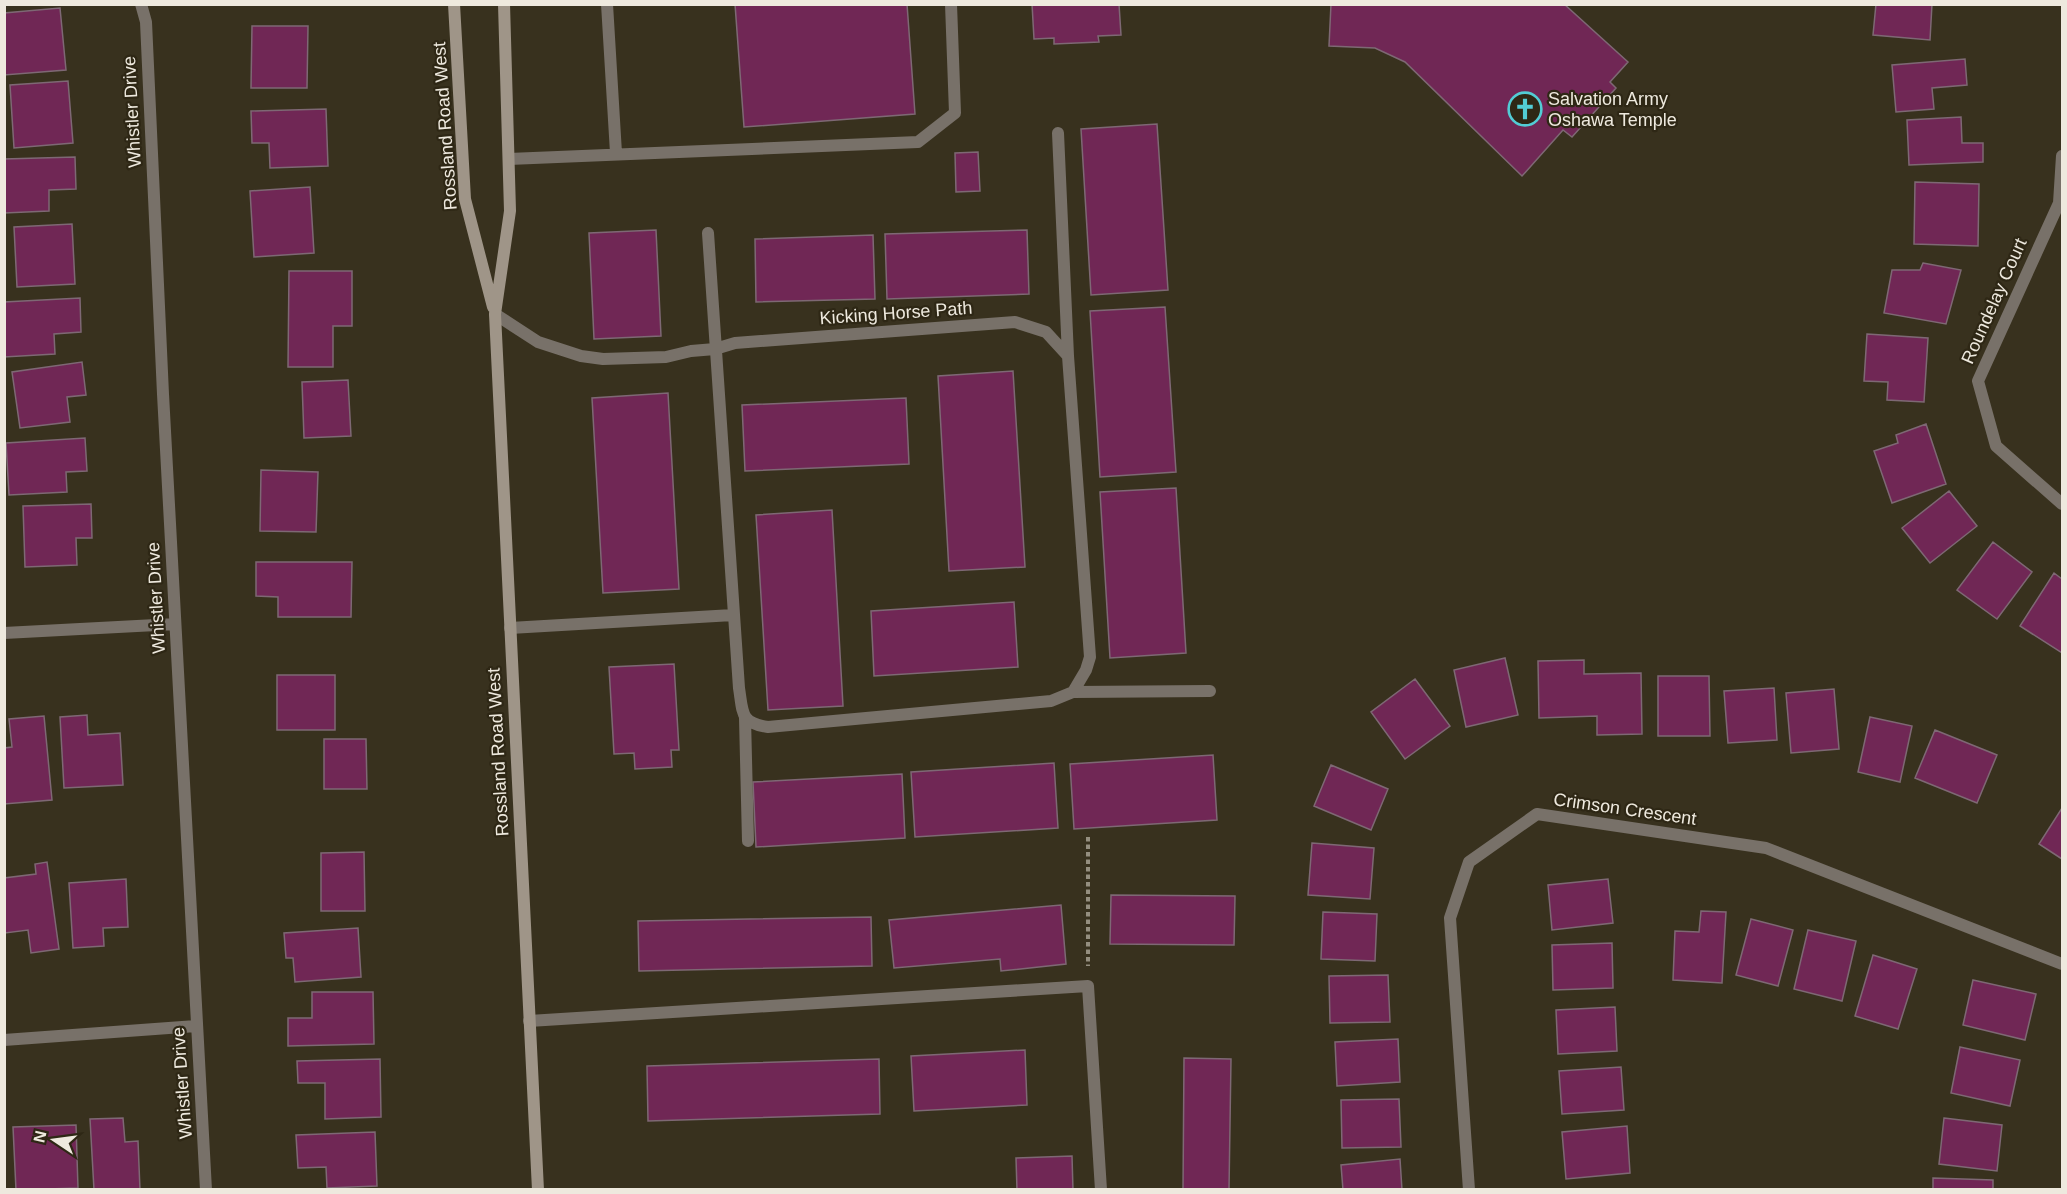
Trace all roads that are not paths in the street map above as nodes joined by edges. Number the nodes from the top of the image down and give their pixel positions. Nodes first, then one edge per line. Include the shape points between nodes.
1 (141, 4) edge
2 (454, 4) edge
3 (504, 4) edge
4 (607, 4) edge
5 (951, 4) edge
6 (1058, 134) dead end
7 (616, 153) junction
8 (2062, 156) edge
9 (509, 159) junction
10 (708, 232) dead end
11 (495, 314) junction
12 (715, 349) junction
13 (1068, 356) junction
14 (2062, 504) edge
15 (733, 615) junction
16 (175, 624) junction
17 (510, 628) junction
18 (4, 633) edge
19 (1210, 691) dead end
20 (1072, 692) junction
21 (745, 718) junction
22 (748, 841) dead end
23 (2062, 964) edge
24 (529, 1021) junction
25 (196, 1026) junction
26 (4, 1040) edge
27 (207, 1190) edge
28 (538, 1190) edge
29 (1101, 1190) edge
30 (1469, 1190) edge

1 - 16 street, Whistler Drive via 146,22
2 - 11 main road, Rossland Road West via 465,199
3 - 9 main road, Rossland Road West
4 - 7 street
5 - 7 street via 955,113 918,142
6 - 13 street
7 - 9 street
8 - 14 street, Roundelay Court via 2059,203 1978,381 1996,446
9 - 11 main road, Rossland Road West via 510,211
10 - 12 street
11 - 12 street, Kicking Horse Path via 538,342 603,359 666,357
11 - 17 main road, Rossland Road West
12 - 13 street, Kicking Horse Path via 735,343 1016,322 1046,332
12 - 15 street
13 - 20 street via 1090,657
15 - 17 street
15 - 21 street via 738,688
16 - 18 street
16 - 25 street, Whistler Drive
17 - 24 main road, Rossland Road West
19 - 20 street
20 - 21 street via 1051,701 768,727 754,725
21 - 22 street
23 - 30 street, Crimson Crescent via 1766,848 1537,814 1469,862 1450,918
24 - 28 main road, Rossland Road West
24 - 29 street via 1088,986
25 - 26 street
25 - 27 street, Whistler Drive

